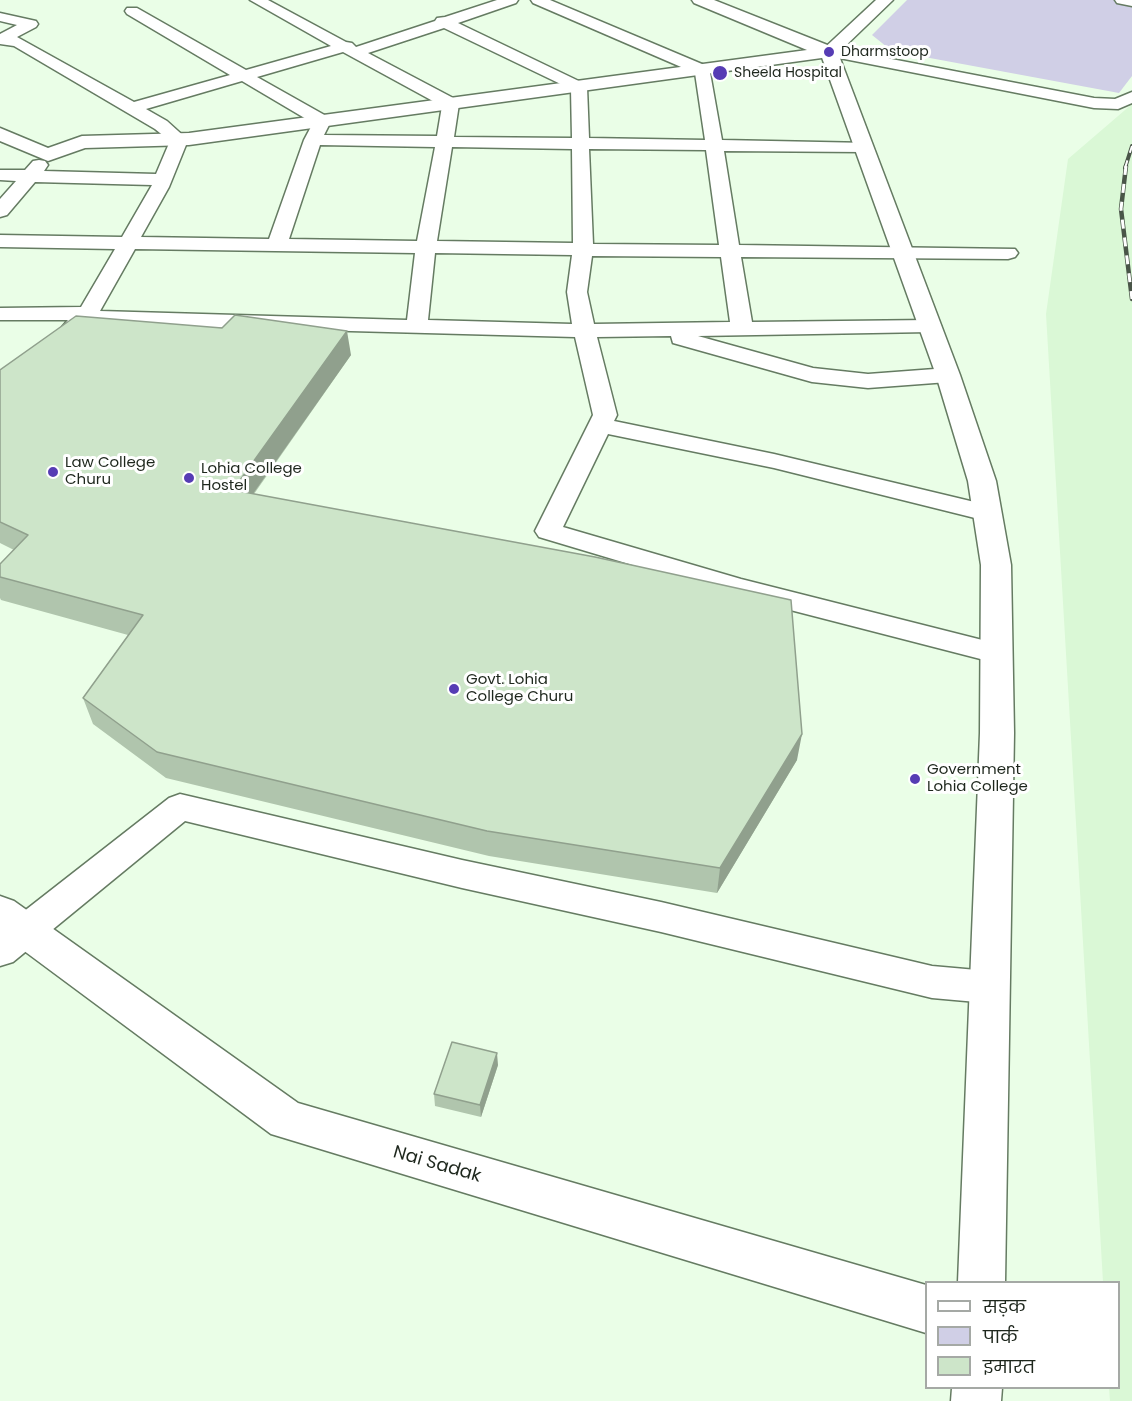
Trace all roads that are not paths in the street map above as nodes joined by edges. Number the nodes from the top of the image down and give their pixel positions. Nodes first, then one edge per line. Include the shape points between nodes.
1 (257, 0) edge
2 (511, 0) edge
3 (538, 0) edge
4 (700, 0) edge
5 (885, 0) edge
6 (1122, 0) edge
7 (1132, 2) edge
8 (132, 11) dead end
9 (0, 17) edge
10 (442, 21) junction
11 (2, 39) edge
12 (352, 49) junction
13 (829, 52) junction
14 (702, 70) junction
15 (246, 76) junction
16 (579, 87) junction
17 (1132, 97) edge
18 (450, 104) junction
19 (132, 108) junction
20 (322, 121) junction
21 (0, 134) edge
22 (179, 140) junction
23 (313, 140) junction
24 (443, 142) junction
25 (581, 144) junction
26 (715, 146) junction
27 (863, 147) junction
28 (48, 155) junction
29 (0, 175) edge
30 (30, 175) junction
31 (163, 180) junction
32 (0, 211) edge
33 (0, 241) edge
34 (128, 244) junction
35 (277, 245) junction
36 (426, 247) junction
37 (583, 249) junction
38 (729, 251) junction
39 (902, 252) junction
40 (1008, 253) dead end
41 (0, 315) edge
42 (86, 315) junction
43 (417, 326) junction
44 (930, 326) junction
45 (742, 329) junction
46 (656, 330) junction
47 (584, 331) junction
48 (61, 338) edge
49 (948, 375) junction
50 (600, 425) junction
51 (987, 513) junction
52 (996, 652) junction
53 (8, 931) edge
54 (988, 987) junction
55 (982, 1281) edge
56 (925, 1308) edge

1 - 12 street
2 - 10 street
3 - 14 street
4 - 13 main road
5 - 13 main road
6 - 7 street
8 - 15 street
9 - 11 street via 31,24
10 - 12 street
10 - 16 street
11 - 19 street via 18,42
12 - 15 street
12 - 18 street
13 - 14 main road
13 - 17 street via 1094,103 1118,104
13 - 27 main road
14 - 16 main road
14 - 26 street
15 - 19 street
15 - 20 street
16 - 18 main road
16 - 25 street
18 - 20 main road
18 - 24 street
19 - 22 street
20 - 22 main road
20 - 23 street
21 - 28 main road
22 - 28 main road via 82,142
22 - 31 street
23 - 24 street
23 - 35 street
24 - 25 street
24 - 36 street
25 - 26 street
25 - 37 street
26 - 27 street
26 - 38 street
27 - 39 main road
28 - 30 street
29 - 30 street
30 - 31 street
30 - 32 street
31 - 34 street
33 - 34 street
34 - 35 street
34 - 42 street
35 - 36 street
36 - 37 street
36 - 43 street
37 - 38 street
37 - 47 street via 577,292
38 - 39 street
38 - 45 street
39 - 40 street
39 - 44 main road
41 - 42 street
42 - 43 street
42 - 48 street
43 - 47 street
44 - 45 street
44 - 49 main road
45 - 46 street
46 - 47 street
46 - 49 street via 812,375 868,381
47 - 50 street via 605,415
49 - 51 main road via 982,481
50 - 51 street
50 - 52 street via 548,531 736,587
51 - 52 main road via 996,565
52 - 54 main road
53 - 54 street via 180,807 932,982
53 - 56 main road, Nai Sadak via 286,1120
54 - 55 main road

